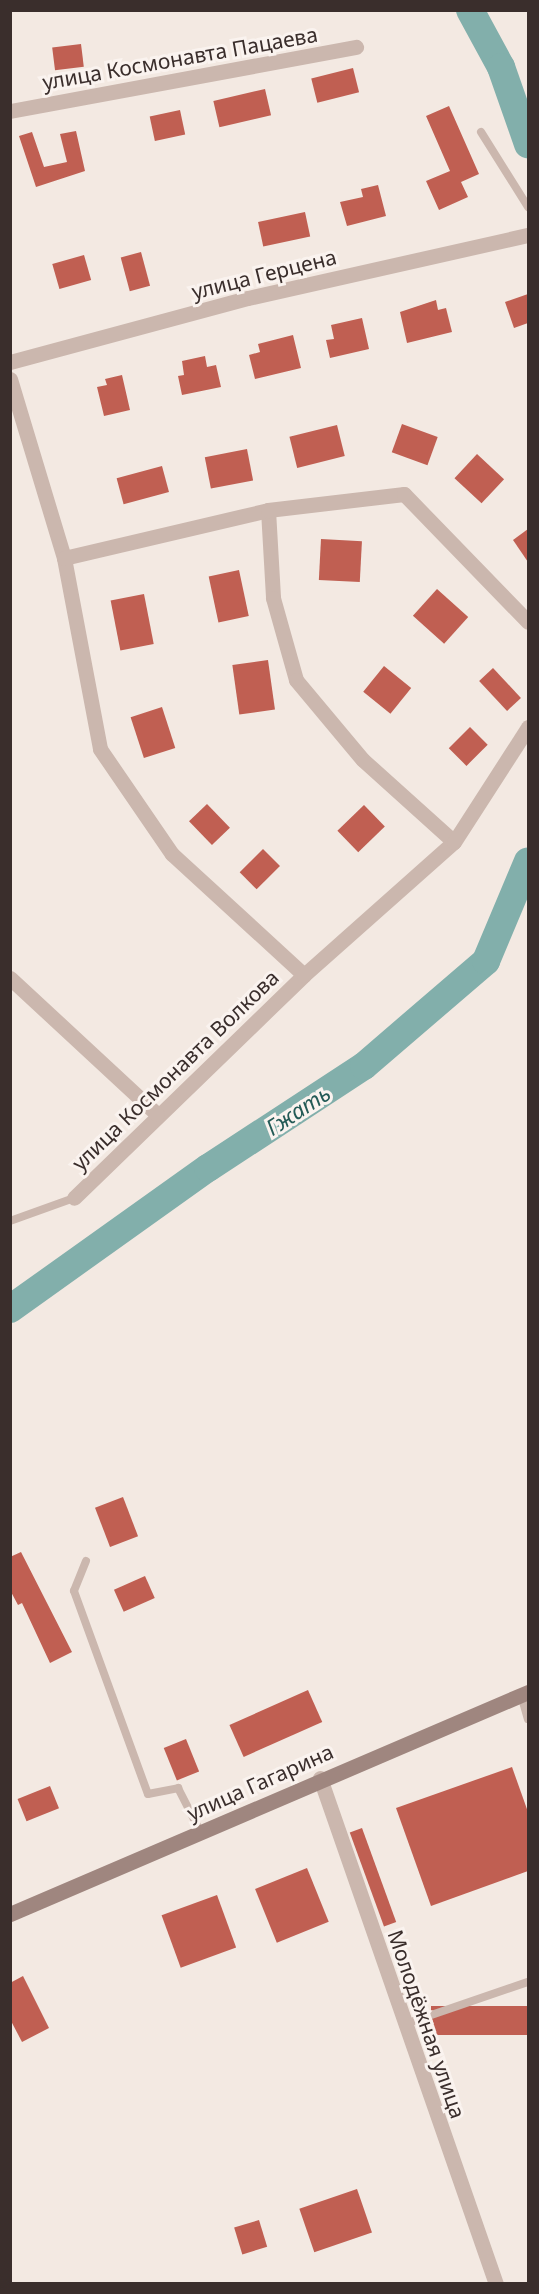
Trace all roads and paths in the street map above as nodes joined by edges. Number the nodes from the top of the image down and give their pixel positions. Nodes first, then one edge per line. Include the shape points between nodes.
1 (356, 47) dead end
2 (10, 111) edge
3 (481, 132) dead end
4 (528, 207) edge
5 (528, 235) edge
6 (10, 363) edge
7 (10, 379) edge
8 (268, 510) junction
9 (64, 558) junction
10 (528, 622) edge
11 (528, 727) edge
12 (454, 842) junction
13 (304, 975) junction
14 (10, 978) edge
15 (157, 1114) junction
16 (74, 1198) joint
17 (10, 1221) edge
18 (86, 1561) dead end
19 (524, 1694) edge
20 (528, 1719) edge
21 (320, 1778) junction
22 (200, 1831) junction
23 (10, 1914) edge
24 (528, 1982) edge
25 (405, 2024) junction
26 (496, 2283) edge

1 - 2 street, улица Космонавта Пацаева
3 - 4 lane
5 - 6 street, улица Герцена via 248,298
7 - 9 street, улица Космонавта Волкова
8 - 9 street
8 - 10 street via 404,494
8 - 12 street via 273,598 296,680 363,760
9 - 13 street, улица Космонавта Волкова via 100,749 172,854
11 - 12 street
12 - 13 street
13 - 15 street, улица Космонавта Волкова
14 - 15 street
15 - 16 street, улица Космонавта Волкова
16 - 17 lane
18 - 22 lane via 74,1591 148,1794 178,1788
19 - 20 lane
19 - 21 main road, улица Гагарина via 364,1767
21 - 22 main road, улица Гагарина
21 - 25 street, Молодёжная улица
22 - 23 main road, улица Гагарина
24 - 25 lane
25 - 26 street, Молодёжная улица

